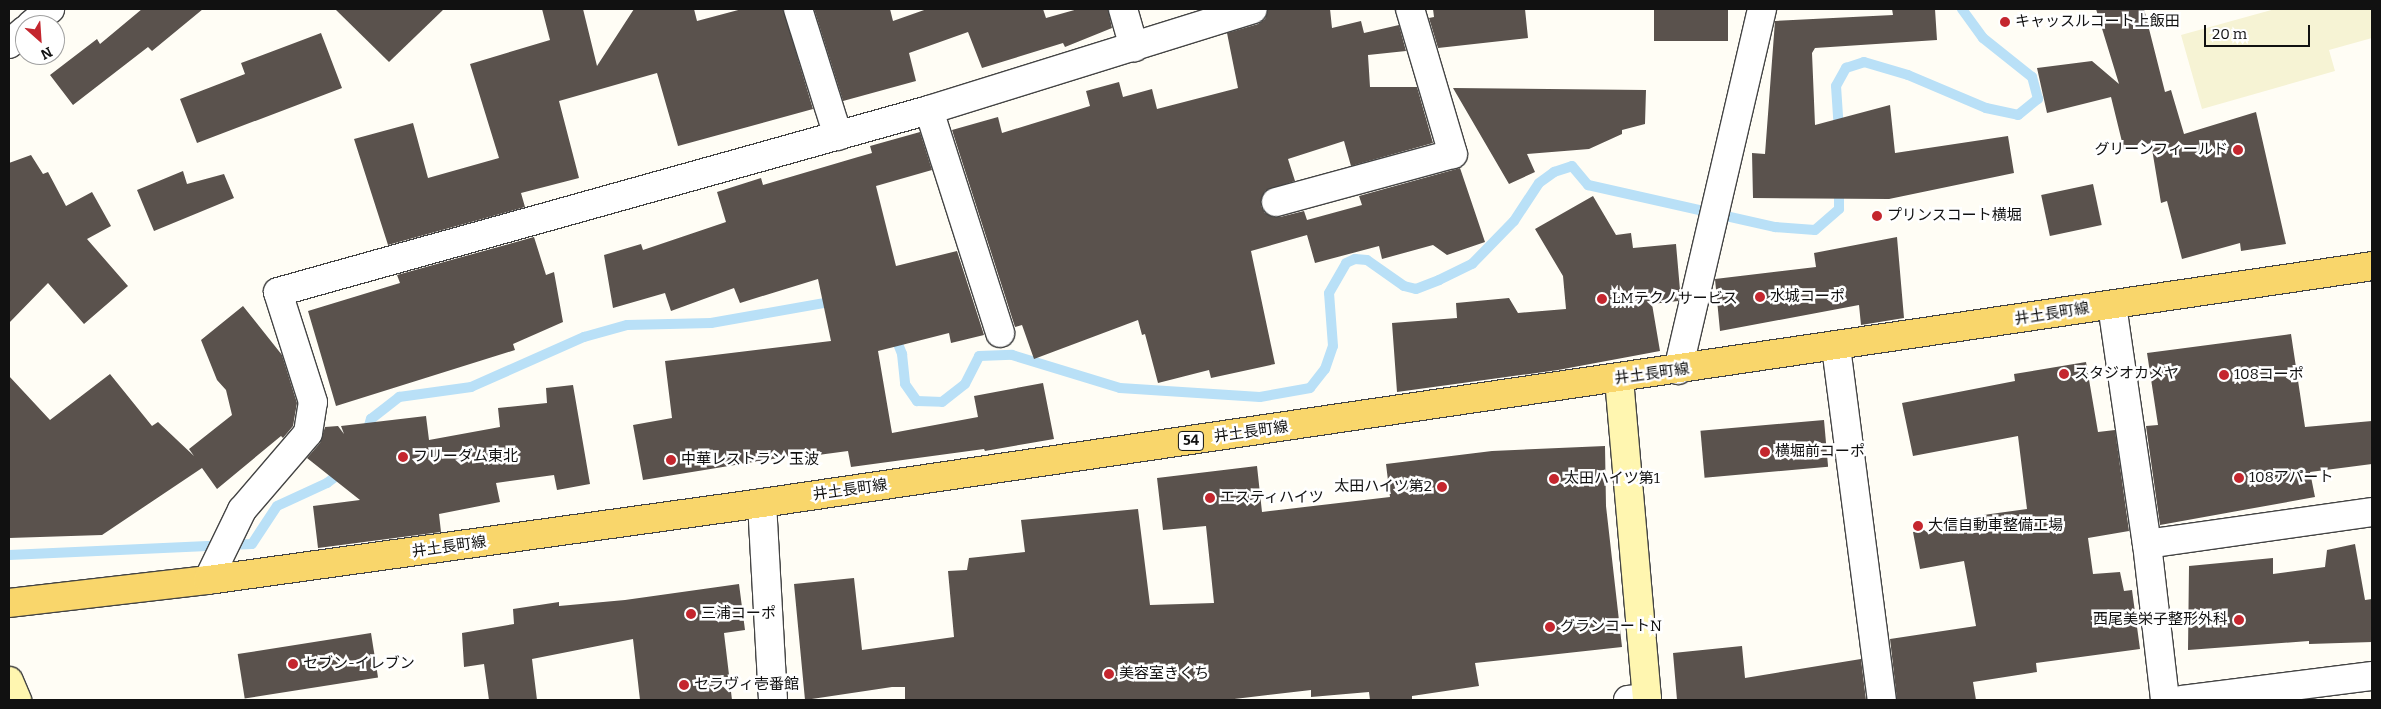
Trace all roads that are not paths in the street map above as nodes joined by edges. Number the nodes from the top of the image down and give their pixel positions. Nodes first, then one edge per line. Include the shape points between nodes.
1 (798, 9) edge
2 (1123, 9) edge
3 (1253, 9) edge
4 (1410, 9) edge
5 (1762, 9) edge
6 (1134, 47) junction
7 (930, 110) junction
8 (838, 136) junction
9 (1276, 202) dead end
10 (2372, 266) edge
11 (2112, 305) junction
12 (1000, 333) dead end
13 (1836, 347) junction
14 (1678, 370) junction
15 (1619, 379) junction
16 (762, 503) junction
17 (2372, 512) edge
18 (2147, 544) junction
19 (211, 574) junction
20 (9, 603) edge
21 (2372, 676) edge
22 (9, 681) edge
23 (2315, 693) edge
24 (17, 700) edge
25 (773, 700) edge
26 (1640, 700) edge
27 (1882, 700) edge
28 (2165, 700) edge
29 (2182, 700) edge

1 - 8 street
2 - 6 street
3 - 6 street
4 - 9 street via 1452,154
5 - 14 street
6 - 7 street
7 - 8 street
7 - 12 street
8 - 19 street via 278,292 313,402 308,433 242,510
10 - 11 main road, 井土長町線 / 54
11 - 13 main road, 井土長町線 / 54
11 - 18 street
13 - 14 main road, 井土長町線 / 54
13 - 27 street
14 - 15 main road, 井土長町線 / 54
15 - 16 main road, 井土長町線 / 54
15 - 26 street
16 - 19 main road, 井土長町線 / 54
16 - 25 street
17 - 18 street
18 - 28 street
19 - 20 main road, 井土長町線 / 54
21 - 23 street
22 - 24 street
23 - 29 street

